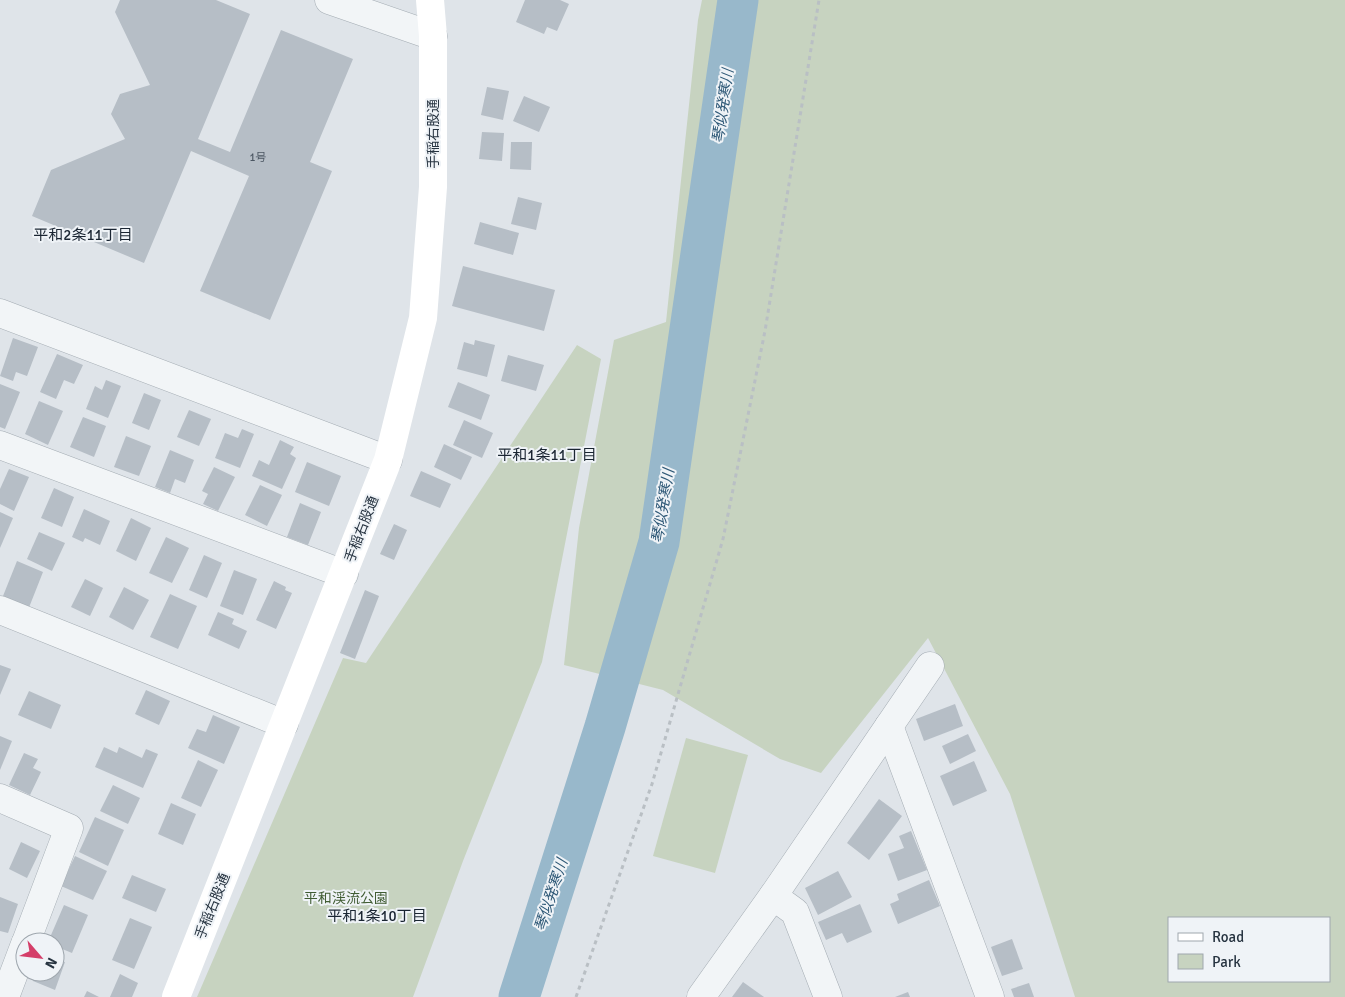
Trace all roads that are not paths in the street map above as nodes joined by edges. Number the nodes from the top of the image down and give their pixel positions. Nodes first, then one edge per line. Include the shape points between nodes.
1 (329, 0) edge
2 (430, 0) edge
3 (433, 36) junction
4 (0, 313) edge
5 (0, 445) edge
6 (388, 460) junction
7 (344, 574) junction
8 (0, 610) edge
9 (930, 666) dead end
10 (284, 724) junction
11 (889, 726) junction
12 (0, 798) edge
13 (773, 896) junction
14 (29, 932) edge
15 (15, 970) edge
16 (5, 997) edge
17 (176, 997) edge
18 (701, 997) edge
19 (828, 997) edge
20 (990, 997) edge

1 - 3 street
2 - 3 street, 手稲右股通
3 - 6 street, 手稲右股通 via 433,188 423,318
4 - 6 street
5 - 7 street
6 - 7 street, 手稲右股通
7 - 10 street, 手稲右股通
8 - 10 street
9 - 11 street
10 - 17 street, 手稲右股通
11 - 13 street
11 - 20 street
12 - 14 street via 69,828
13 - 18 street
13 - 19 street via 795,912
15 - 16 street

